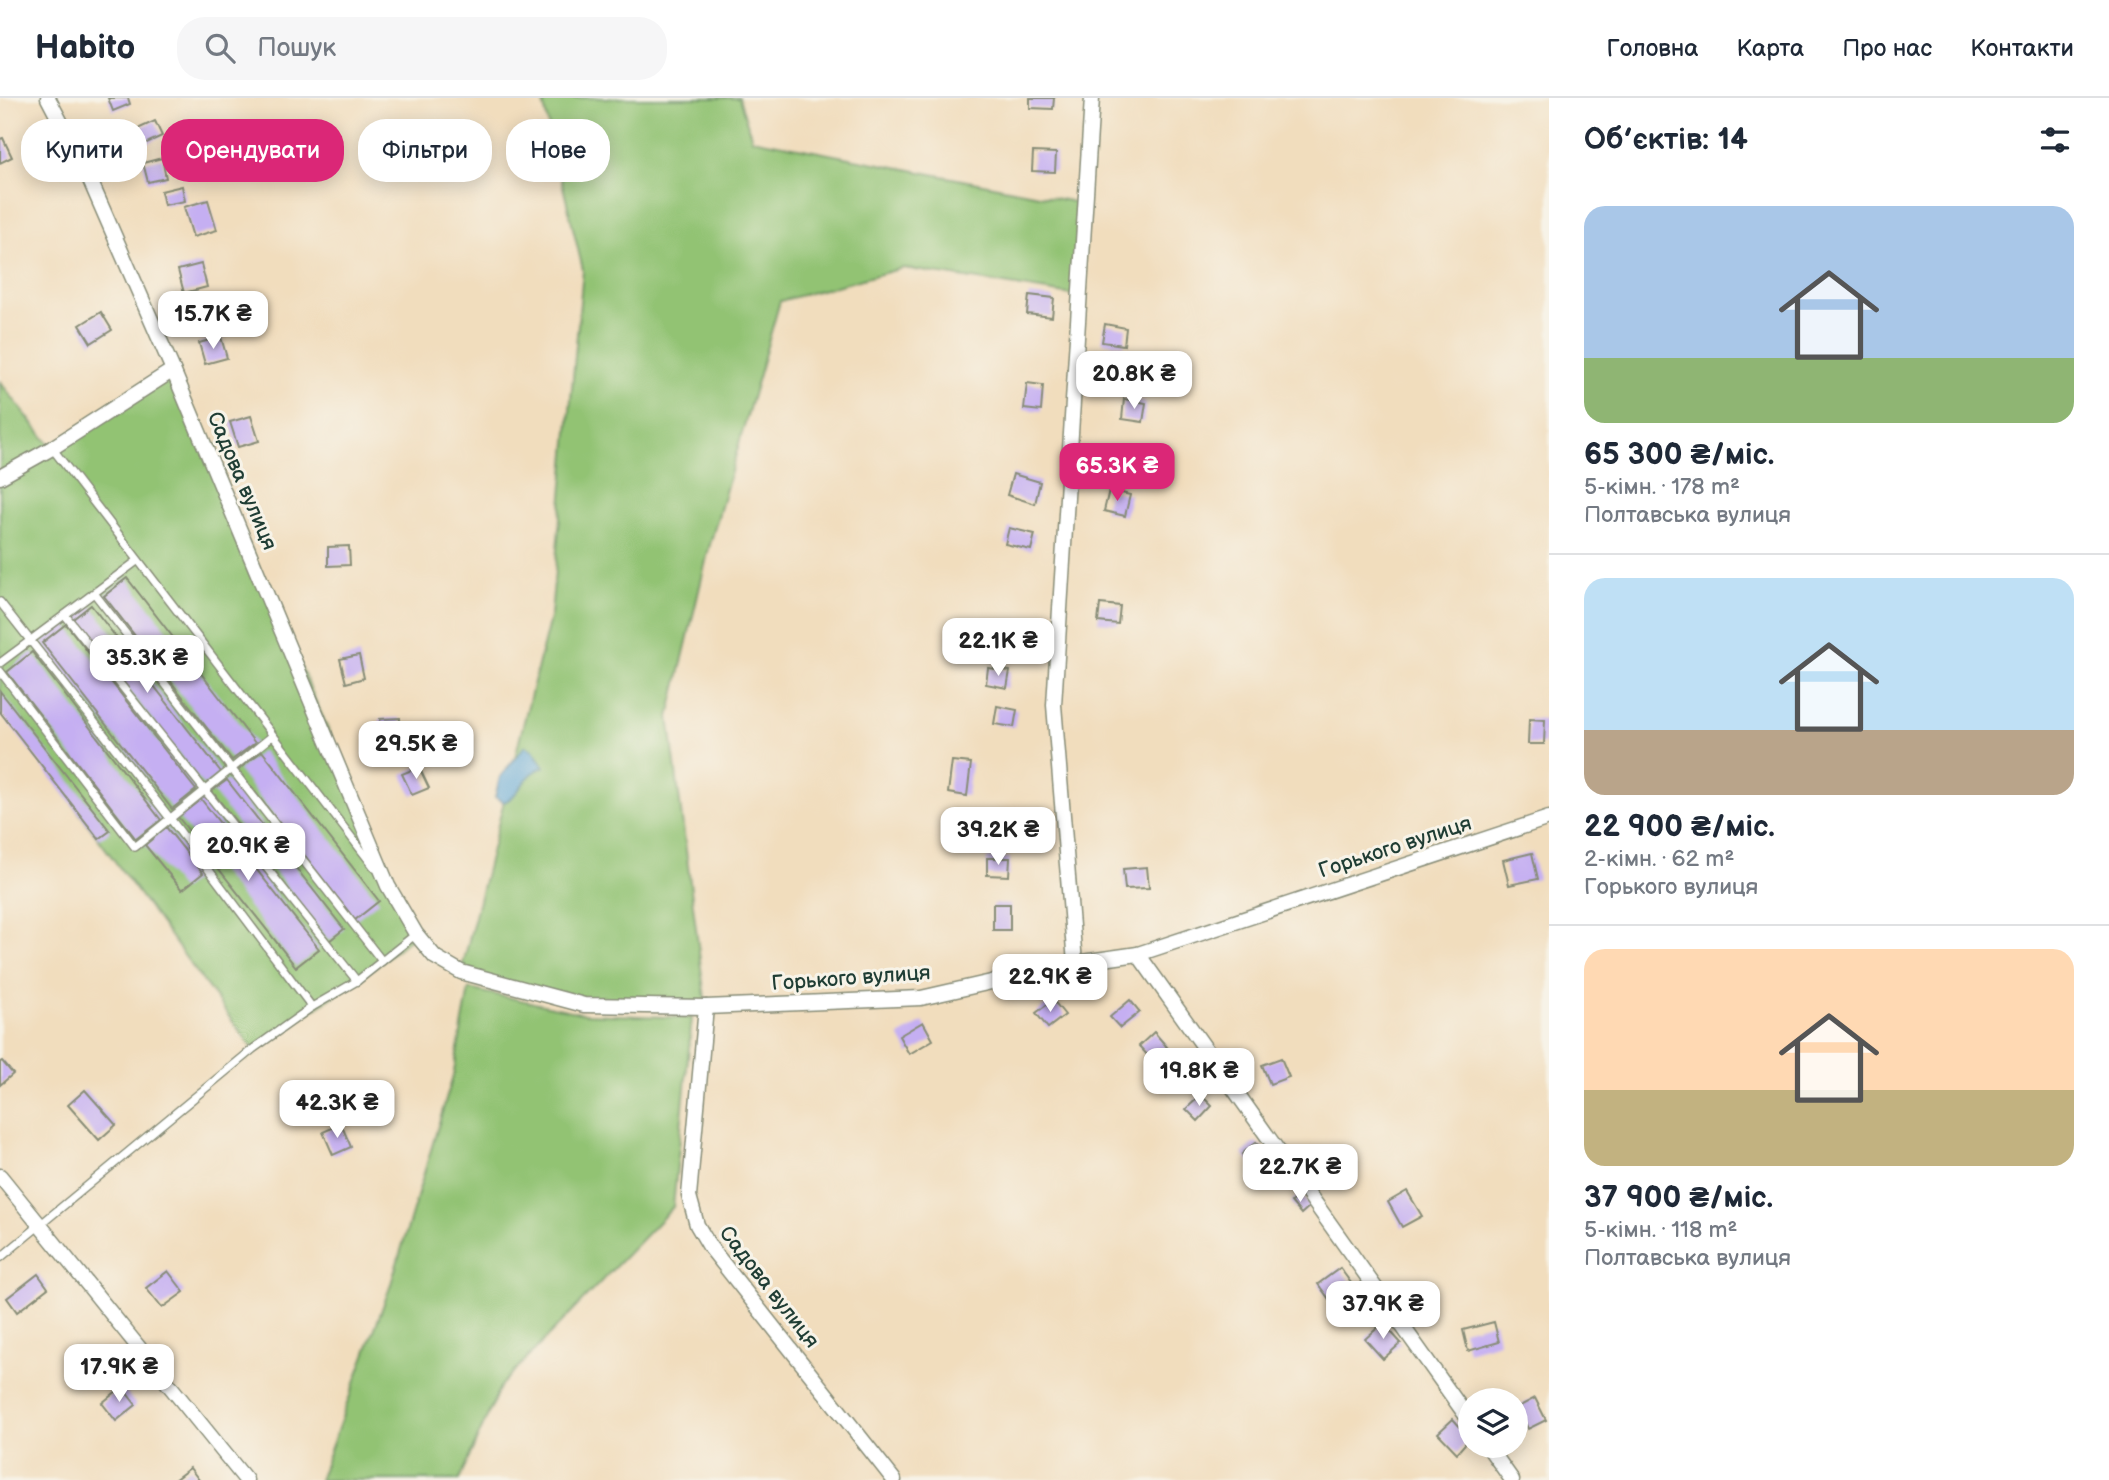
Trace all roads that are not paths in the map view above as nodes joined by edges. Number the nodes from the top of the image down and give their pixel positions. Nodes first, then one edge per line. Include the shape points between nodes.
1 (48, 98) edge
2 (1092, 98) edge
3 (173, 370) junction
4 (52, 448) junction
5 (0, 478) edge
6 (137, 561) junction
7 (94, 593) junction
8 (0, 602) edge
9 (65, 615) junction
10 (32, 640) junction
11 (0, 663) edge
12 (0, 671) edge
13 (272, 736) junction
14 (233, 770) junction
15 (206, 789) junction
16 (169, 817) junction
17 (1549, 818) edge
18 (388, 886) junction
19 (416, 934) junction
20 (1138, 954) junction
21 (382, 961) junction
22 (1075, 963) junction
23 (357, 981) junction
24 (312, 1007) junction
25 (706, 1007) junction
26 (0, 1176) edge
27 (38, 1226) junction
28 (0, 1258) edge
29 (1458, 1404) edge
30 (1496, 1458) edge
31 (246, 1480) edge
32 (894, 1480) edge
33 (1512, 1480) edge

1 - 3 street, Садова вулиця via 86,171
2 - 22 street via 1054,705
3 - 4 street
3 - 18 street, Садова вулиця
4 - 5 street
4 - 6 lane
6 - 7 lane
6 - 13 lane
7 - 9 lane
7 - 14 lane
8 - 10 lane
9 - 10 lane
9 - 15 lane
10 - 11 lane
10 - 16 lane
12 - 16 lane via 135,847
13 - 14 lane
13 - 18 lane
14 - 15 lane
14 - 21 lane
15 - 16 lane
15 - 23 lane
16 - 24 lane
17 - 20 street, Горького вулиця
18 - 19 street, Горького вулиця
19 - 21 lane
19 - 25 street, Горького вулиця via 435,957 461,972 584,1005
20 - 22 street, Горького вулиця
20 - 29 street
21 - 23 lane
22 - 25 street, Горького вулиця via 921,998
23 - 24 lane
24 - 27 lane via 253,1049
25 - 32 street, Садова вулиця via 689,1196 697,1225
26 - 27 street
27 - 28 lane
27 - 31 street
30 - 33 street

